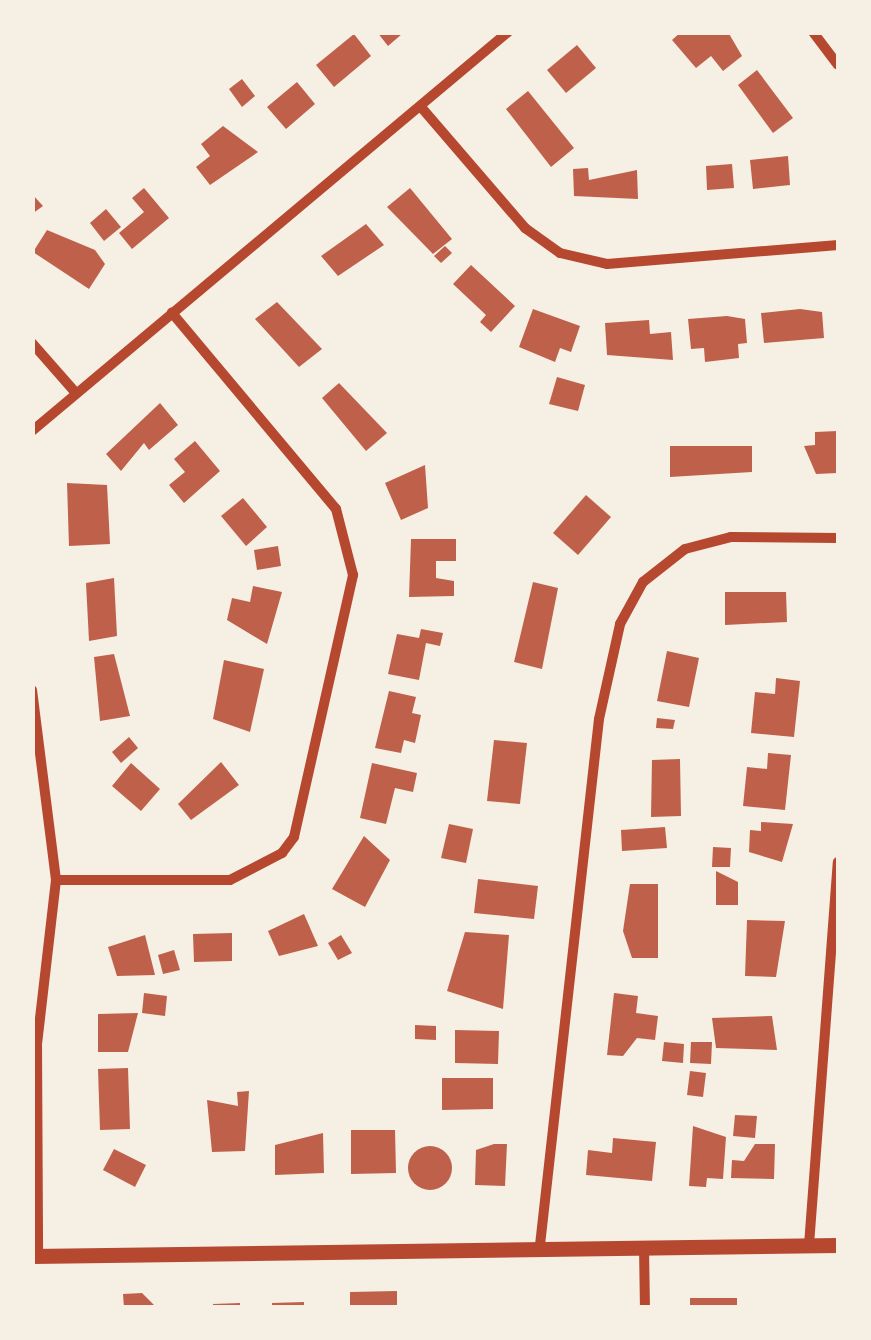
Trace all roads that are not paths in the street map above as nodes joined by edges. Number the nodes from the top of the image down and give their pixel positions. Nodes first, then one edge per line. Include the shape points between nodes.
1 (508, 32) edge
2 (813, 32) edge
3 (838, 65) edge
4 (421, 107) junction
5 (838, 245) edge
6 (172, 313) junction
7 (32, 343) edge
8 (76, 394) junction
9 (32, 431) edge
10 (838, 538) edge
11 (32, 690) edge
12 (838, 862) edge
13 (56, 880) junction
14 (809, 1245) junction
15 (838, 1245) edge
16 (540, 1246) junction
17 (644, 1247) junction
18 (36, 1256) edge
19 (645, 1308) edge

1 - 4 street
2 - 3 street
4 - 5 street via 526,228 573,258 607,264
4 - 6 street
6 - 8 street
6 - 13 street via 336,510 353,575 294,837 282,853 230,880
7 - 8 street
8 - 9 street
10 - 16 street via 732,536 684,549 643,582 620,624 599,718
11 - 13 street
12 - 14 street
13 - 18 street via 37,1043
14 - 15 street
14 - 17 street
16 - 17 street
16 - 18 street
17 - 19 street

